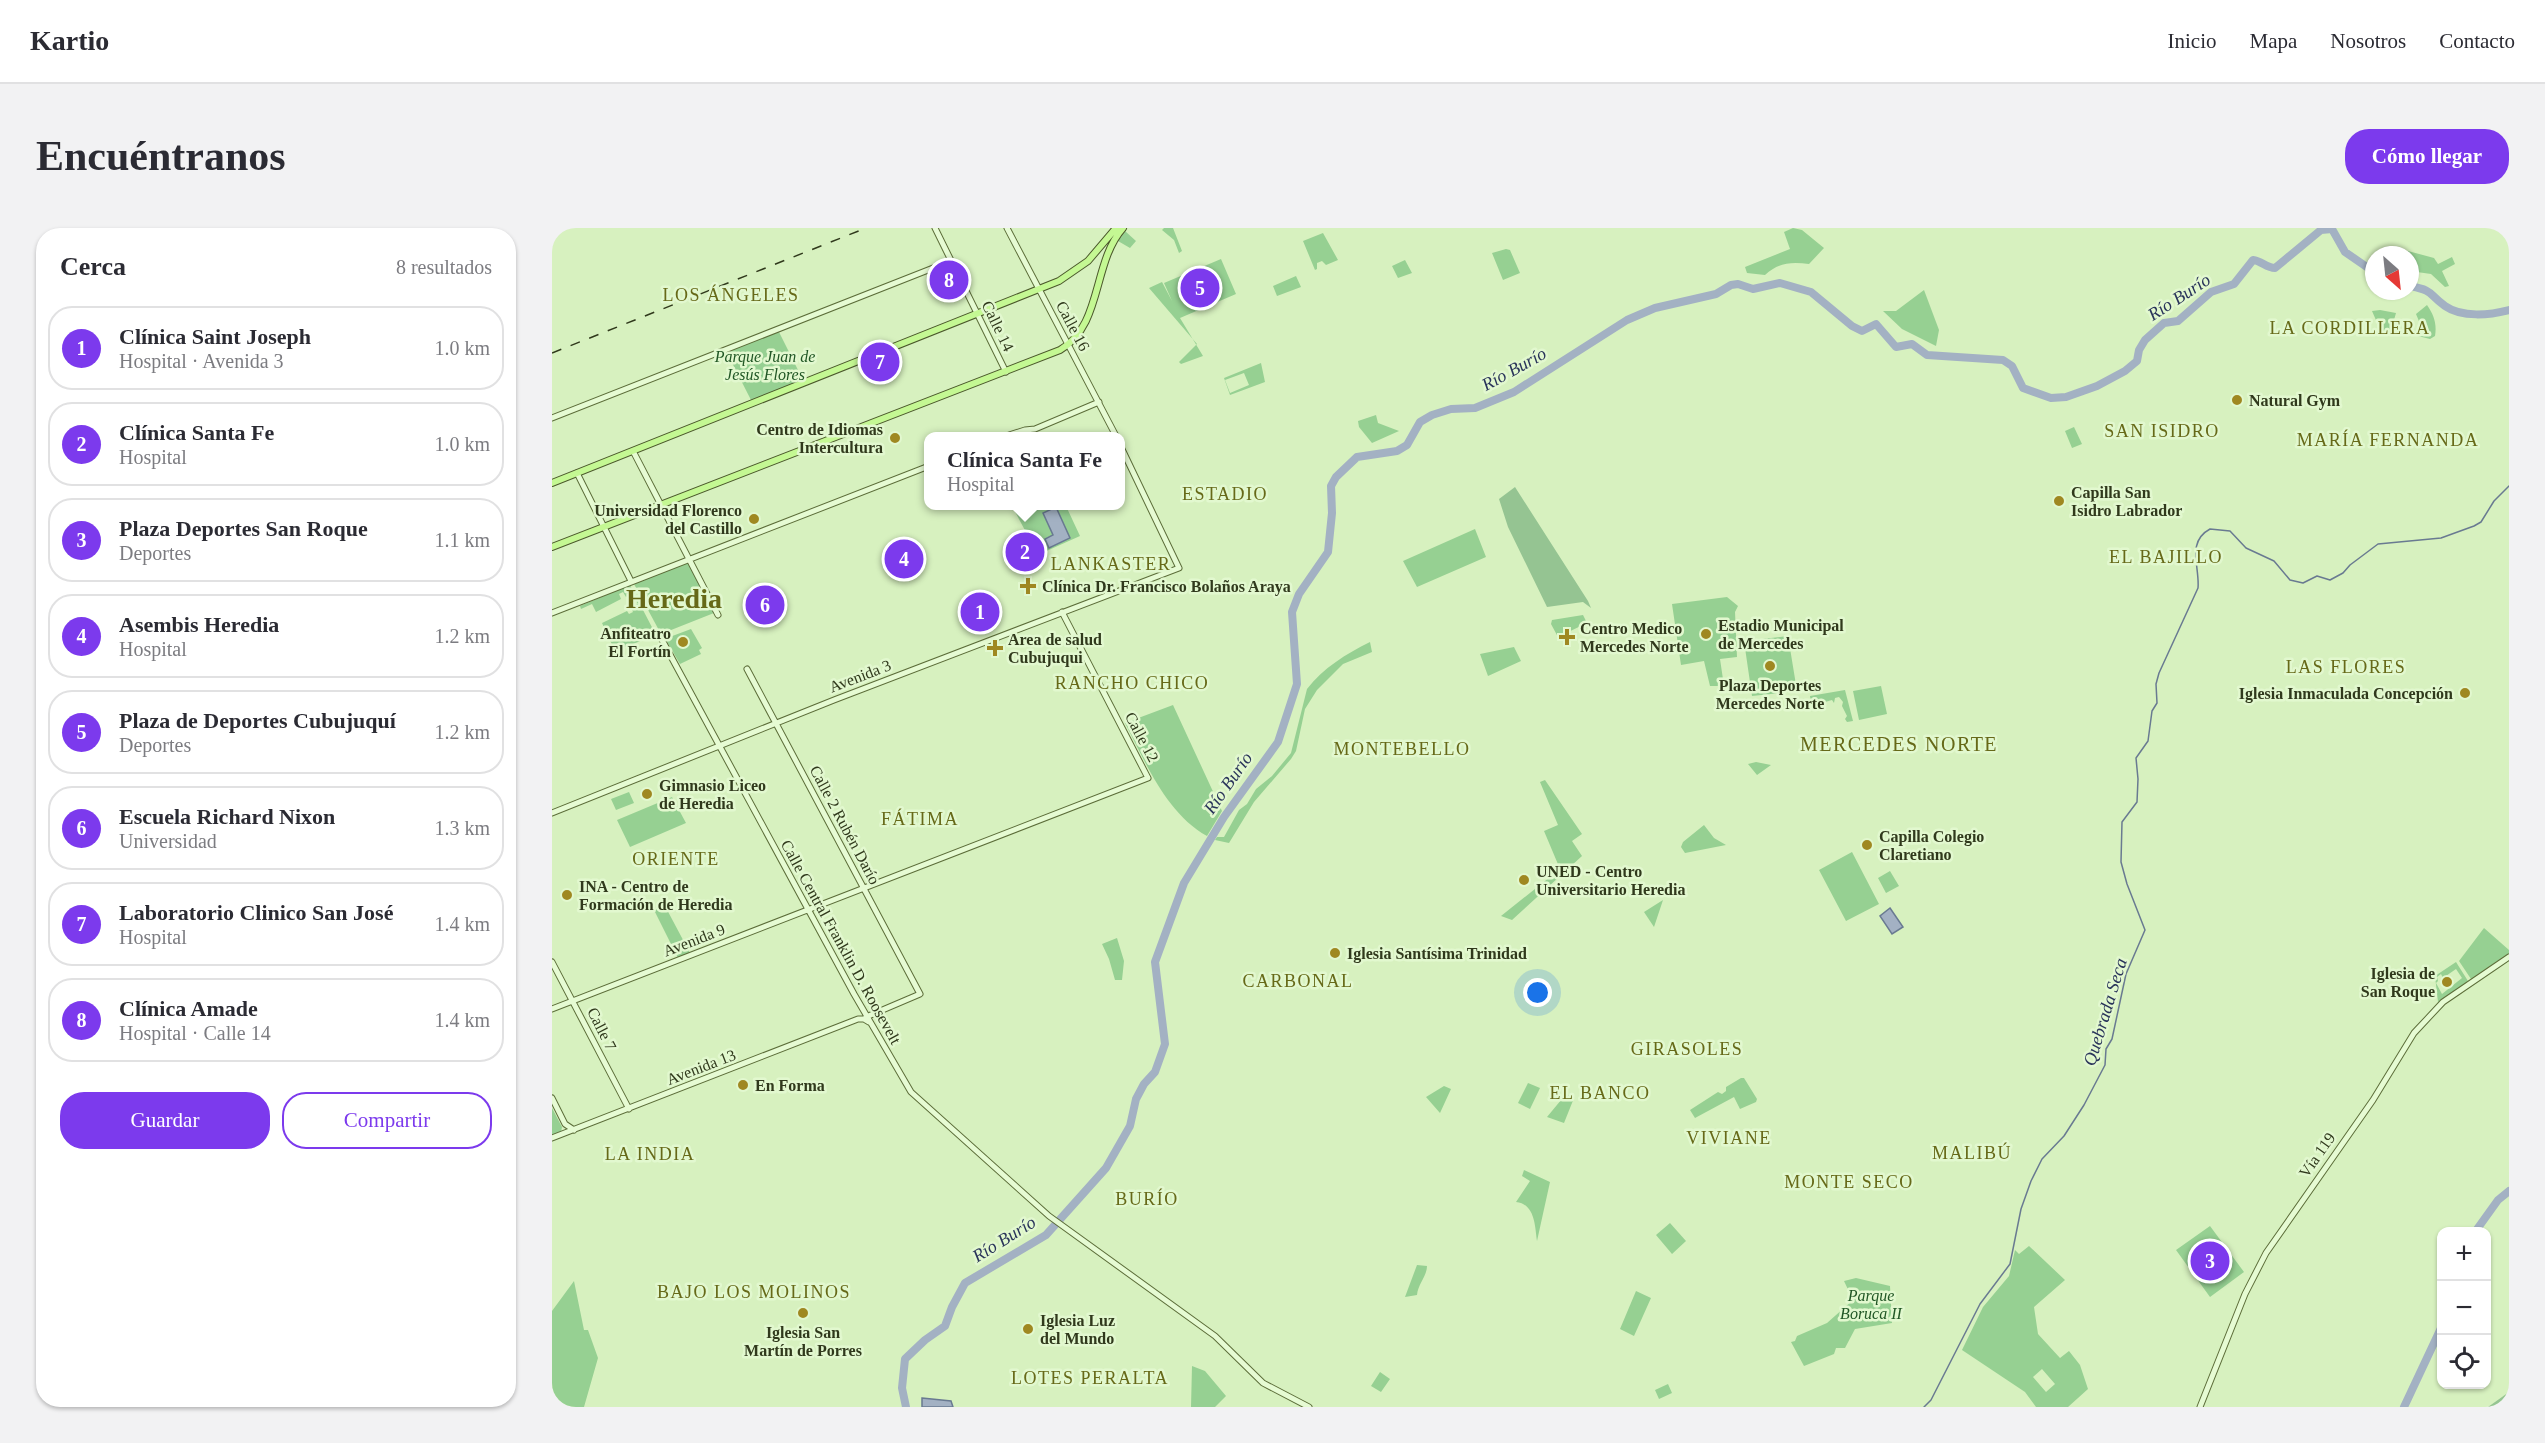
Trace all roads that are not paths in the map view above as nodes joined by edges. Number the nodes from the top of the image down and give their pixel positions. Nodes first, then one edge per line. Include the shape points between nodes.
1 (935, 228) edge
2 (1007, 228) edge
3 (1116, 228) edge
4 (1123, 228) edge
5 (1104, 242) junction
6 (1110, 246) junction
7 (1095, 253) junction
8 (1106, 259) junction
9 (951, 261) junction
10 (1039, 290) junction
11 (978, 314) junction
12 (1068, 346) junction
13 (1006, 372) junction
14 (1099, 402) junction
15 (552, 418) edge
16 (1019, 432) edge
17 (1114, 432) edge
18 (633, 451) junction
19 (1125, 455) edge
20 (924, 468) edge
21 (577, 473) junction
22 (552, 483) edge
23 (662, 504) junction
24 (604, 527) junction
25 (552, 547) edge
26 (689, 558) junction
27 (631, 581) junction
28 (1062, 612) junction
29 (552, 613) edge
30 (718, 615) dead end
31 (661, 638) dead end
32 (747, 669) dead end
33 (776, 723) junction
34 (718, 746) junction
35 (1148, 778) joint
36 (552, 813) edge
37 (864, 888) junction
38 (809, 911) junction
39 (2509, 957) edge
40 (552, 962) edge
41 (572, 1001) junction
42 (552, 1009) edge
43 (862, 1010) junction
44 (866, 1017) junction
45 (858, 1019) junction
46 (870, 1023) junction
47 (552, 1098) edge
48 (629, 1109) junction
49 (565, 1124) junction
50 (575, 1130) junction
51 (559, 1136) junction
52 (552, 1138) edge
53 (1309, 1407) edge
54 (2200, 1407) edge

1 - 9 street, Calle 14
2 - 10 street, Calle 16
3 - 5 main road
4 - 6 main road
5 - 6 main road
5 - 7 main road
6 - 8 main road
7 - 8 main road
7 - 10 main road via 1070,276
8 - 12 main road via 1084,323
9 - 11 street, Calle 14
9 - 15 street
10 - 11 main road
10 - 12 street, Calle 16
11 - 13 street, Calle 14
11 - 18 main road
12 - 13 main road
12 - 14 street, Calle 16
13 - 23 main road
14 - 16 street
14 - 17 street, Calle 16
18 - 21 main road
18 - 23 street
19 - 28 street, Avenida 3 via 1179,568
20 - 26 street
21 - 22 main road
21 - 24 street
23 - 24 main road
23 - 26 street
24 - 25 main road
24 - 27 street
26 - 27 street
26 - 30 street
27 - 29 street
28 - 33 street, Avenida 3
28 - 35 street, Calle 12
31 - 34 street, Calle Central Franklin D. Roosevelt
32 - 33 street, Calle 2 Rubén Darío
33 - 34 street, Avenida 3
33 - 37 street, Calle 2 Rubén Darío
34 - 36 street, Avenida 3
34 - 38 street, Calle Central Franklin D. Roosevelt
35 - 37 street, Avenida 9
37 - 38 street, Avenida 9
37 - 44 street, Calle 2 Rubén Darío via 920,994
38 - 41 street, Avenida 9
38 - 43 street, Calle Central Franklin D. Roosevelt
39 - 54 street, Vía 119 via 2434,1009 2410,1040 2266,1253 2245,1294
40 - 41 street, Calle 7
41 - 42 street, Avenida 9
41 - 48 street, Calle 7
43 - 44 street, Calle Central Franklin D. Roosevelt
43 - 45 street
44 - 46 street, Calle Central Franklin D. Roosevelt
45 - 46 street
45 - 48 street, Avenida 13
46 - 53 street, Calle Central Franklin D. Roosevelt via 911,1092 1052,1218 1215,1336 1263,1383
47 - 49 street
48 - 50 street, Avenida 13
49 - 50 street
49 - 51 street
50 - 51 street, Avenida 13
51 - 52 street, Avenida 13

